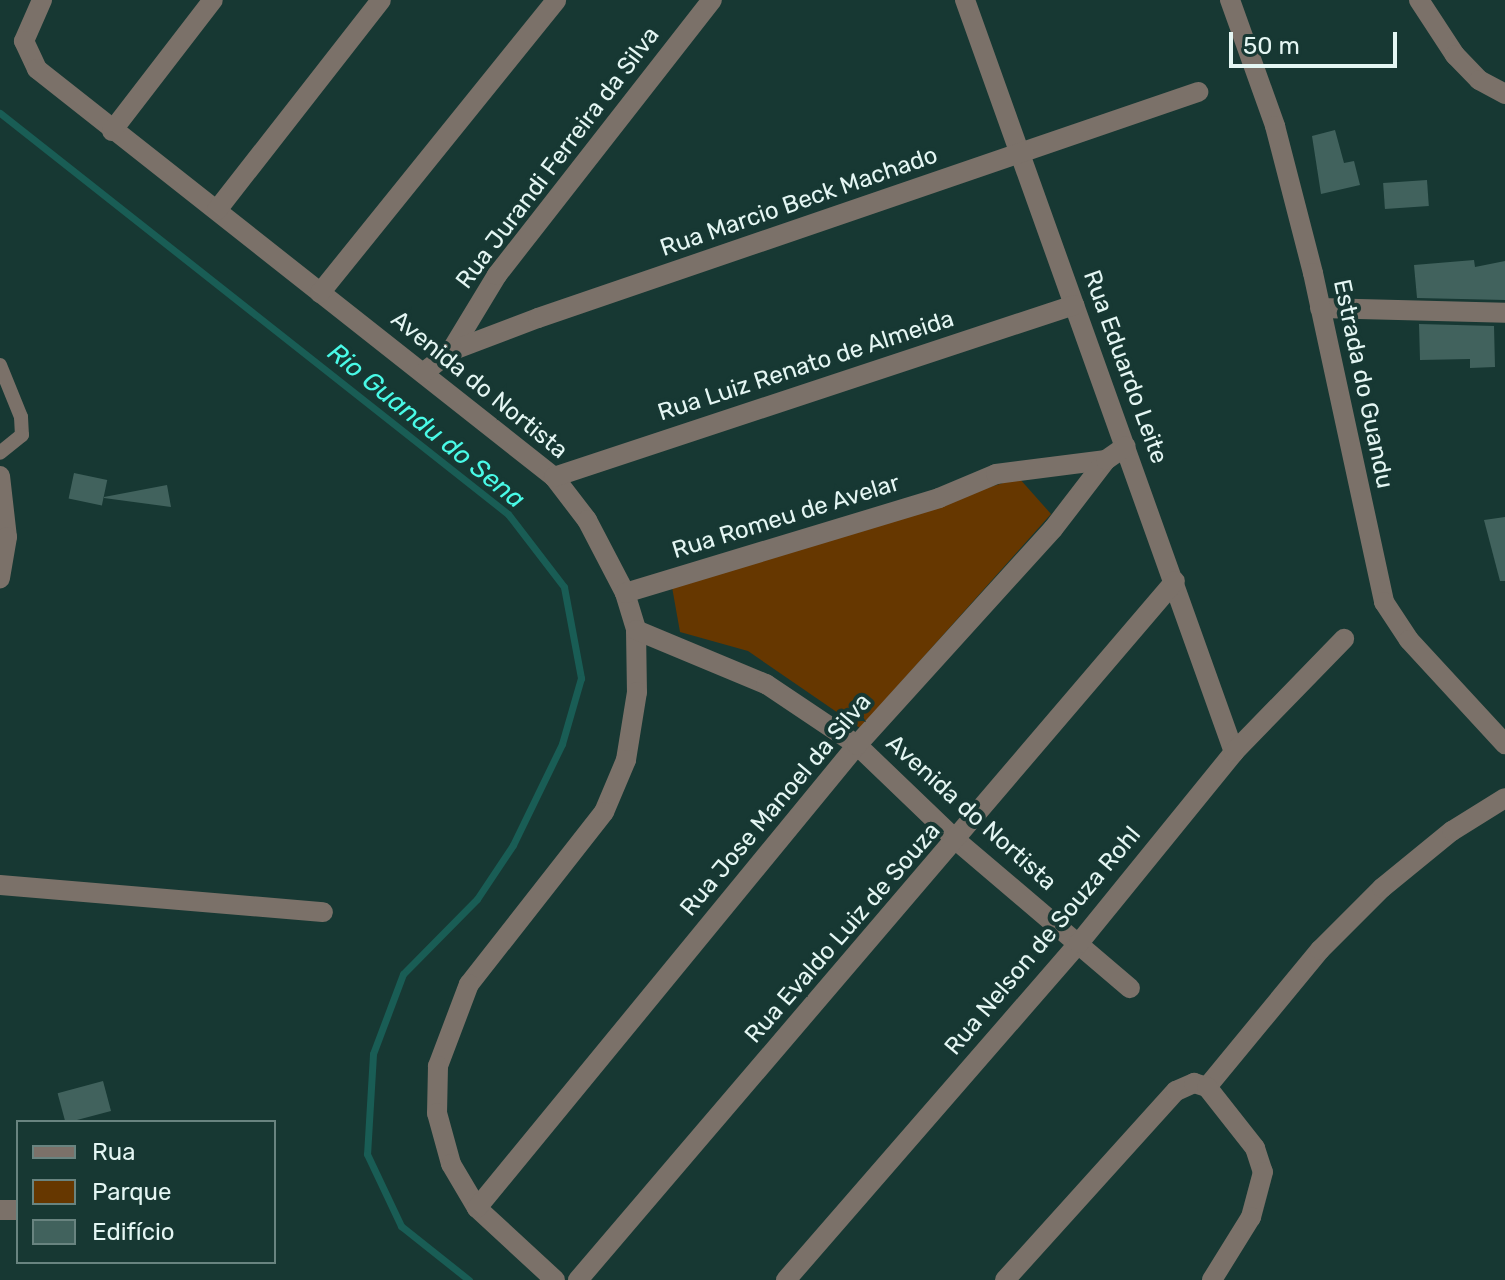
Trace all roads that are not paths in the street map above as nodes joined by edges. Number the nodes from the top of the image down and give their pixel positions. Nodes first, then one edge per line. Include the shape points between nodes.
1 (42, 0) edge
2 (213, 0) edge
3 (381, 0) edge
4 (556, 0) edge
5 (712, 0) edge
6 (965, 0) edge
7 (1230, 0) edge
8 (1419, 0) edge
9 (1198, 92) dead end
10 (1505, 94) edge
11 (112, 131) junction
12 (1024, 153) junction
13 (217, 210) junction
14 (320, 293) junction
15 (1074, 305) junction
16 (1320, 308) junction
17 (1505, 313) edge
18 (451, 351) junction
19 (0, 365) edge
20 (423, 373) junction
21 (1126, 446) junction
22 (0, 453) edge
23 (1106, 460) junction
24 (0, 476) edge
25 (554, 477) junction
26 (0, 578) edge
27 (1175, 581) junction
28 (625, 593) junction
29 (636, 630) junction
30 (1344, 639) dead end
31 (1505, 744) edge
32 (857, 745) junction
33 (1234, 752) junction
34 (1505, 798) edge
35 (957, 841) junction
36 (0, 885) edge
37 (323, 912) dead end
38 (1079, 943) junction
39 (1130, 988) dead end
40 (1207, 1087) junction
41 (477, 1208) junction
42 (555, 1280) edge
43 (578, 1280) edge
44 (786, 1280) edge
45 (1005, 1280) edge
46 (1212, 1280) edge

1 - 11 street, Avenida do Nortista via 25,30 26,52 37,69
2 - 11 street
3 - 13 street
4 - 14 street
5 - 18 street, Rua Jurandi Ferreira da Silva via 497,275
6 - 12 street, Rua Eduardo Leite
7 - 16 street, Estrada do Guandu via 1275,126
8 - 10 street via 1455,55 1479,80
9 - 12 street, Rua Marcio Beck Machado
11 - 13 street, Avenida do Nortista
12 - 15 street, Rua Eduardo Leite
12 - 18 street, Rua Marcio Beck Machado
13 - 14 street, Avenida do Nortista
14 - 20 street, Avenida do Nortista
15 - 21 street, Rua Eduardo Leite
15 - 25 street, Rua Luiz Renato de Almeida
16 - 17 street
16 - 31 street, Estrada do Guandu via 1384,602 1409,640
18 - 20 street, Rua Marcio Beck Machado
19 - 22 lane via 21,417 22,435
20 - 25 street, Avenida do Nortista
21 - 23 street, Rua Jose Manoel da Silva
21 - 27 street, Rua Eduardo Leite
23 - 28 street, Rua Romeu de Avelar via 1045,463
23 - 32 street, Rua Jose Manoel da Silva via 1053,529
24 - 26 street via 7,537
25 - 28 street, Avenida do Nortista via 587,520
27 - 33 street, Rua Eduardo Leite
27 - 35 street, Rua Evaldo Luiz de Souza
28 - 29 street, Avenida do Nortista
29 - 32 street, Avenida do Nortista via 766,684
29 - 41 street via 637,692 626,760 604,812 469,984 438,1066 437,1113 451,1164
30 - 33 street, Rua Nelson de Souza Rohl
32 - 35 street, Avenida do Nortista
32 - 41 street, Rua Jose Manoel da Silva
33 - 38 street, Rua Nelson de Souza Rohl
34 - 40 street via 1452,831 1382,888 1320,950
35 - 38 street, Avenida do Nortista
35 - 43 street, Rua Evaldo Luiz de Souza
36 - 37 street
38 - 39 street, Avenida do Nortista
38 - 44 street, Rua Nelson de Souza Rohl
40 - 45 street via 1194,1083 1176,1091
40 - 46 street via 1255,1148 1263,1172 1251,1217
41 - 42 street

